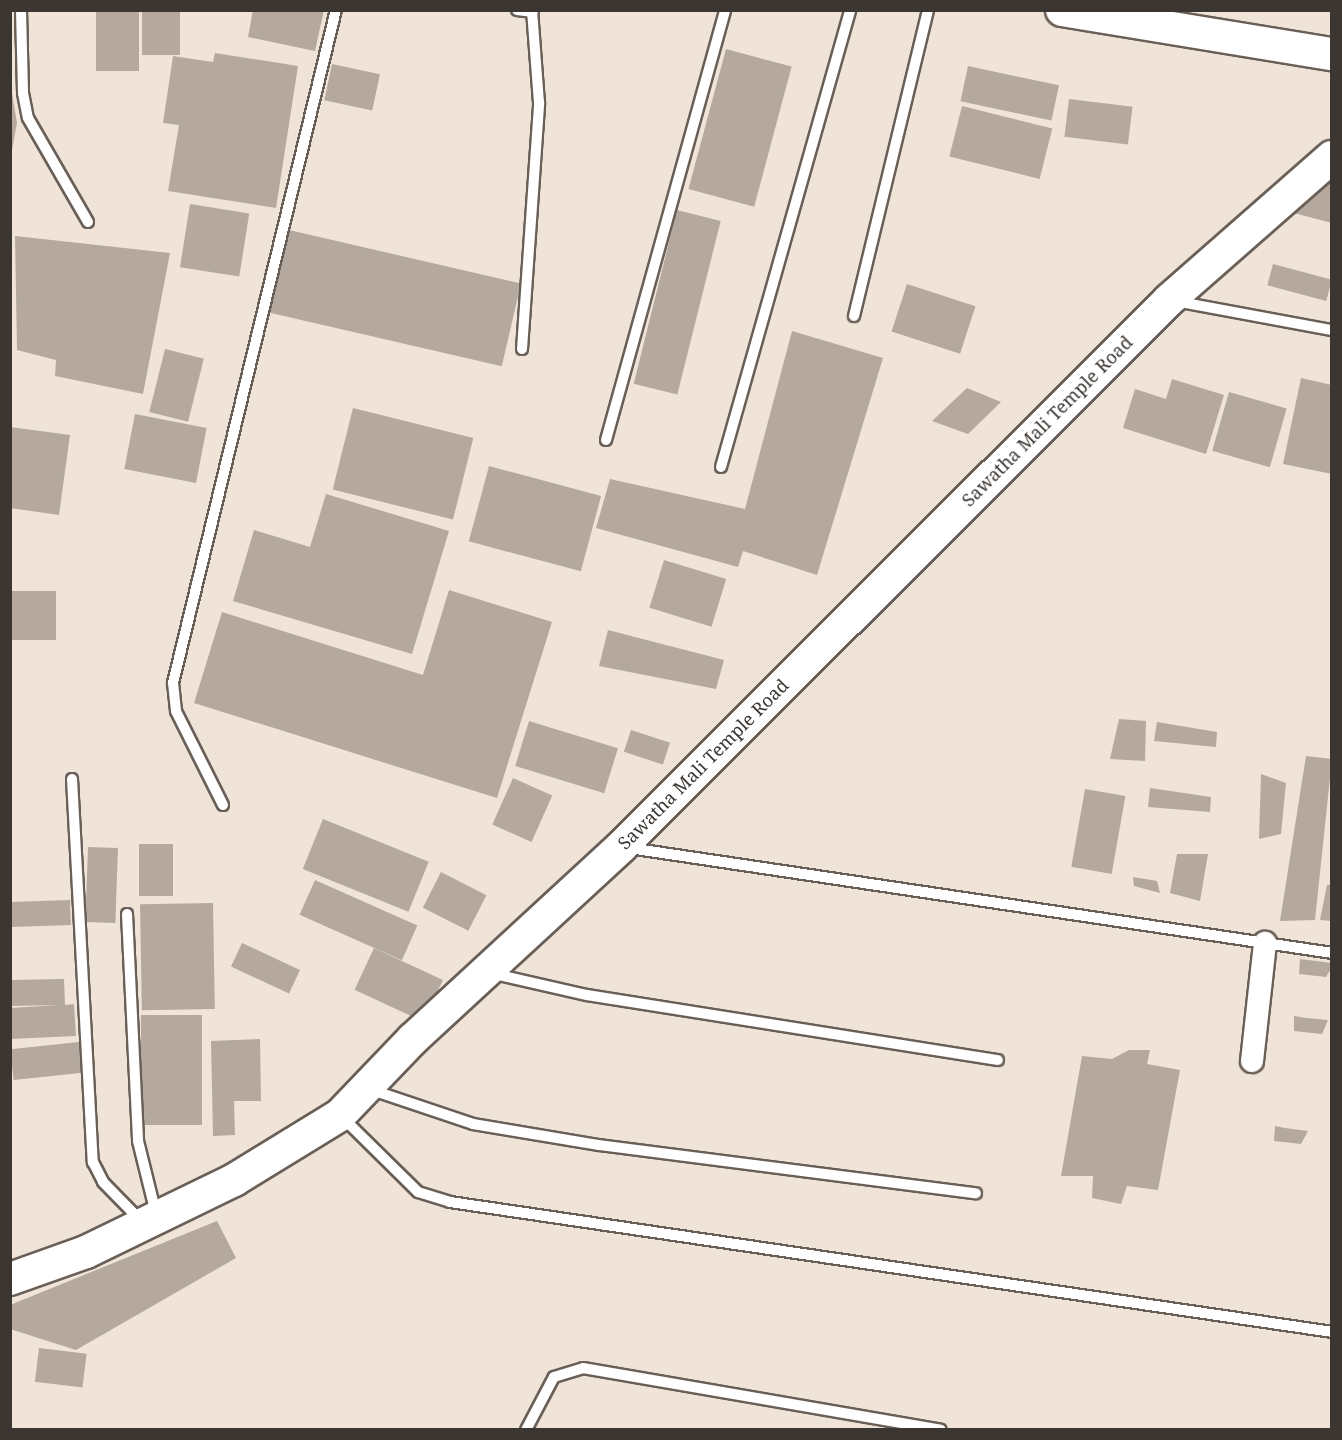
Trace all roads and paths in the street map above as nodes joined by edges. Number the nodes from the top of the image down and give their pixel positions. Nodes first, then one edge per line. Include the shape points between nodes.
1 (21, 10) edge
2 (336, 10) edge
3 (517, 10) edge
4 (725, 10) edge
5 (850, 10) edge
6 (928, 10) edge
7 (1062, 10) edge
8 (532, 11) edge
9 (1332, 54) edge
10 (1332, 157) edge
11 (88, 222) dead end
12 (1169, 300) junction
13 (854, 316) dead end
14 (1332, 330) edge
15 (522, 349) dead end
16 (606, 440) dead end
17 (721, 467) dead end
18 (72, 779) dead end
19 (223, 805) dead end
20 (621, 847) junction
21 (127, 914) dead end
22 (1264, 943) junction
23 (1332, 953) edge
24 (486, 972) junction
25 (998, 1060) dead end
26 (1252, 1061) dead end
27 (366, 1088) junction
28 (340, 1115) junction
29 (976, 1193) dead end
30 (150, 1221) junction
31 (10, 1279) edge
32 (1332, 1332) edge
33 (935, 1429) edge
34 (526, 1430) edge

1 - 11 lane via 22,93 28,118
2 - 19 lane via 173,683 176,711
3 - 8 lane
4 - 16 lane
5 - 17 lane
6 - 13 lane
7 - 9 street
8 - 15 lane via 539,103
10 - 12 street, Sawatha Mali Temple Road
12 - 14 lane
12 - 20 street, Sawatha Mali Temple Road
18 - 30 lane via 93,1161 103,1182
20 - 22 lane
20 - 24 street, Sawatha Mali Temple Road
21 - 30 lane via 138,1141
22 - 23 lane
22 - 26 street
24 - 25 lane via 587,995
24 - 27 street, Sawatha Mali Temple Road
27 - 28 street, Sawatha Mali Temple Road
27 - 29 lane via 472,1124
28 - 30 street, Sawatha Mali Temple Road via 234,1180
28 - 32 lane via 418,1192 450,1202
30 - 31 street, Sawatha Mali Temple Road via 86,1252
33 - 34 lane via 583,1368 554,1377

